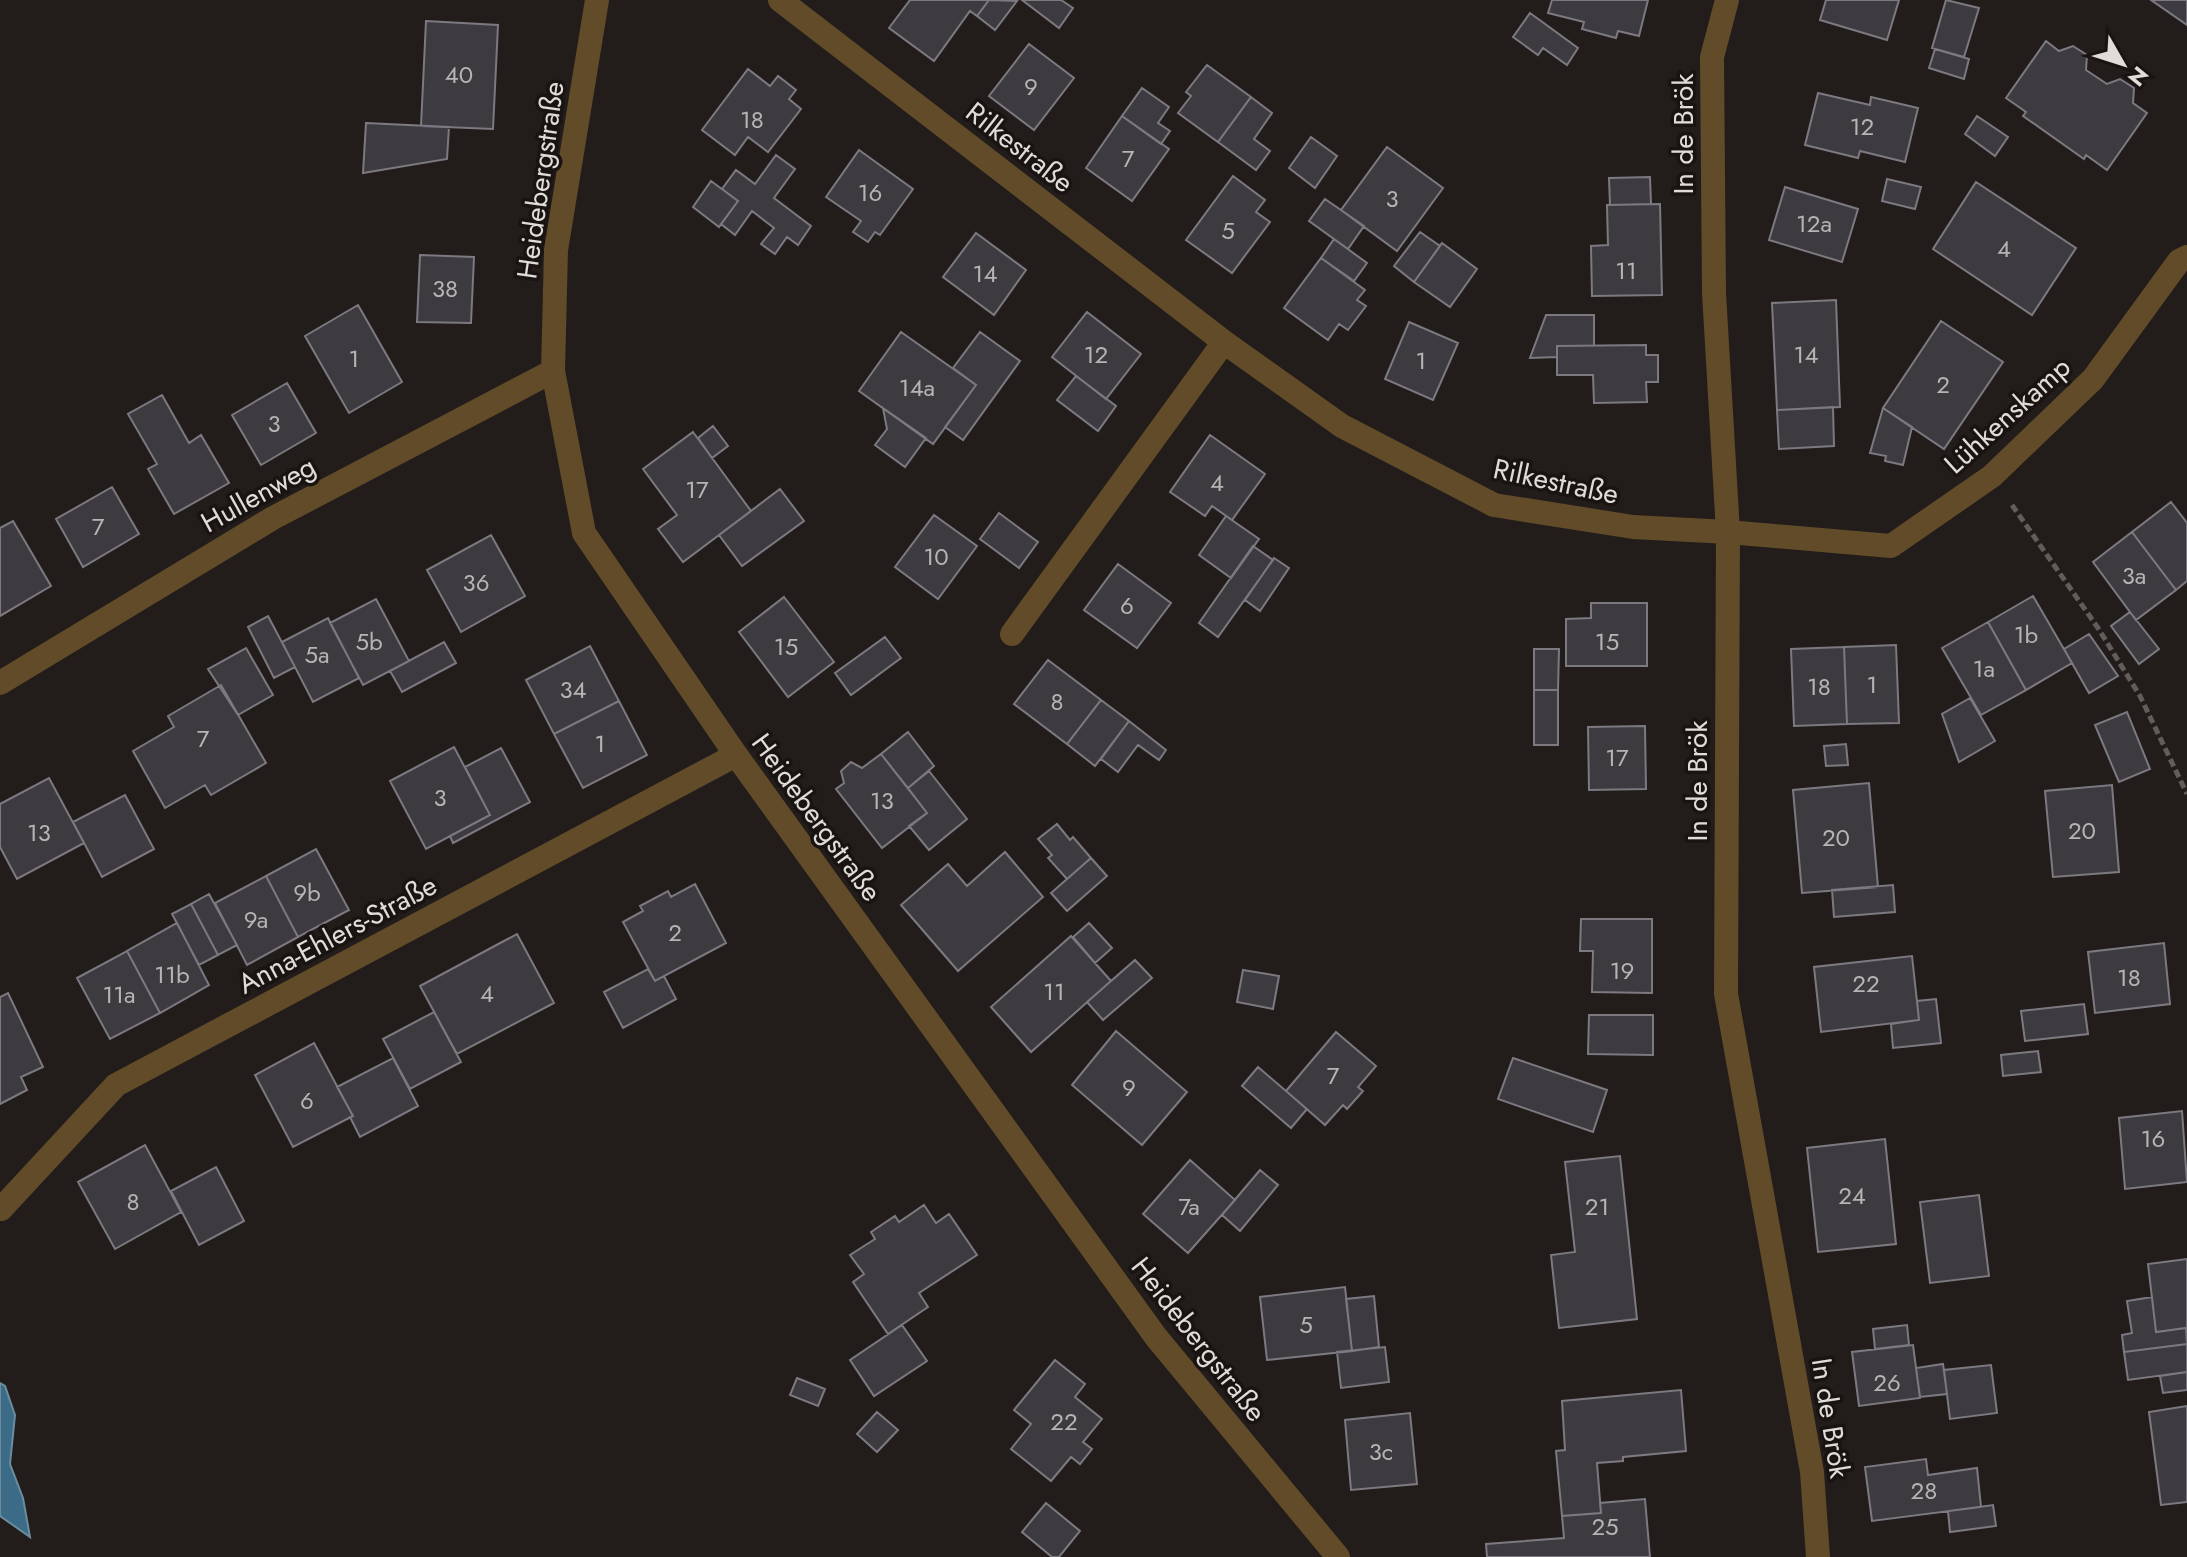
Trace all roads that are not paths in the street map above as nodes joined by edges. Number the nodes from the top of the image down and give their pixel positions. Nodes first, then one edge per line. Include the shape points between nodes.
1 (597, 0) edge
2 (780, 0) edge
3 (1727, 0) edge
4 (2187, 257) edge
5 (1224, 342) junction
6 (553, 371) junction
7 (1728, 532) junction
8 (1012, 634) dead end
9 (0, 683) edge
10 (736, 755) junction
11 (1, 1209) edge
12 (1338, 1557) edge
13 (1818, 1557) edge

1 - 6 street, Heidebergstraße via 556,250
2 - 5 street, Rilkestraße
3 - 7 street, In de Brök via 1712,72 1714,293
4 - 7 street, Lühkenskamp via 2093,379 1992,476 1891,546
5 - 7 street, Rilkestraße via 1342,426 1494,505 1633,527
5 - 8 street
6 - 9 street, Hullenweg via 273,518
6 - 10 street, Heidebergstraße via 584,533
7 - 13 street, In de Brök via 1726,994 1812,1472
10 - 11 street, Anna-Ehlers-Straße via 116,1085
10 - 12 street, Heidebergstraße via 1156,1337

